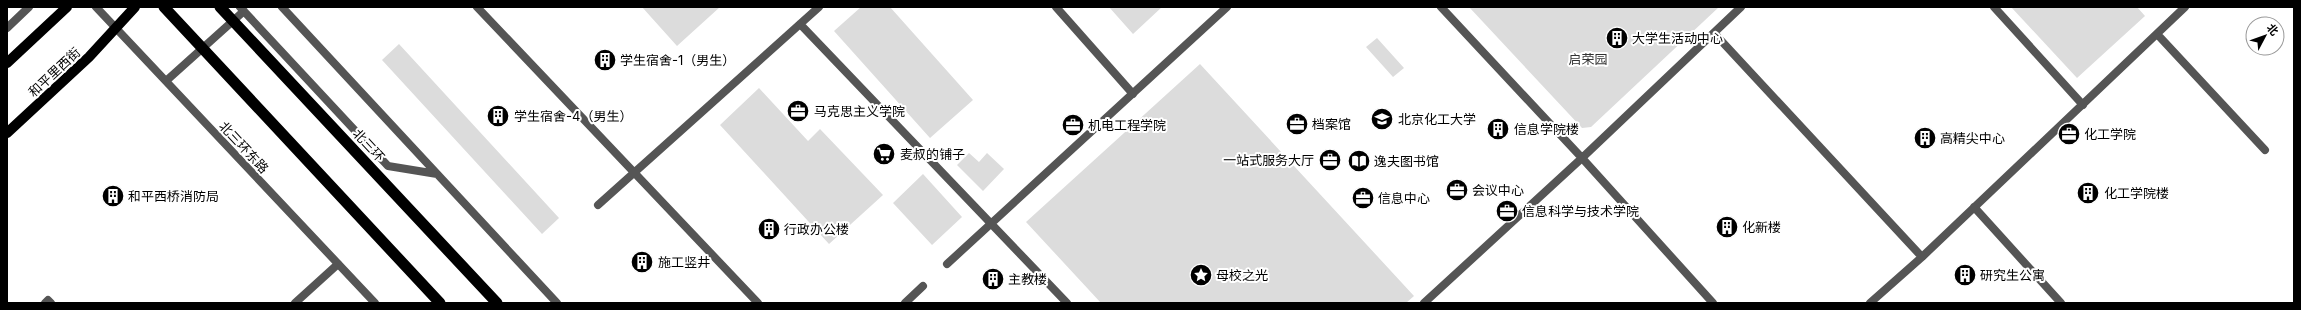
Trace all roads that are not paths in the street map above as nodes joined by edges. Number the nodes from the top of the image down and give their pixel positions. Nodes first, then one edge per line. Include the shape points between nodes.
1 (29, 7) edge
2 (67, 7) edge
3 (96, 7) edge
4 (135, 7) edge
5 (164, 7) edge
6 (220, 7) edge
7 (282, 7) edge
8 (477, 7) edge
9 (819, 7) edge
10 (1056, 7) edge
11 (1227, 7) edge
12 (1442, 7) edge
13 (1741, 7) edge
14 (1994, 7) edge
15 (2185, 7) edge
16 (242, 9) edge
17 (800, 24) junction
18 (7, 28) edge
19 (117, 29) junction
20 (1714, 33) junction
21 (2157, 34) junction
22 (7, 63) edge
23 (166, 81) junction
24 (1133, 94) junction
25 (2083, 104) junction
26 (7, 132) edge
27 (2265, 150) dead end
28 (1582, 158) junction
29 (633, 172) junction
30 (437, 174) junction
31 (598, 205) dead end
32 (1974, 207) junction
33 (991, 223) junction
34 (1922, 257) junction
35 (338, 264) junction
36 (947, 264) dead end
37 (923, 286) dead end
38 (45, 303) edge
39 (51, 303) edge
40 (295, 303) edge
41 (375, 303) edge
42 (440, 303) edge
43 (497, 303) edge
44 (557, 303) edge
45 (758, 303) edge
46 (904, 303) edge
47 (1067, 303) edge
48 (1424, 303) edge
49 (1713, 303) edge
50 (1870, 303) edge
51 (2061, 303) edge

1 - 18 street
2 - 22 main road
3 - 19 street, 北三环东路
4 - 19 main road, 和平里西街
5 - 42 highway
6 - 43 highway, 北三环
7 - 30 street
8 - 29 street
9 - 17 street
10 - 24 street
11 - 24 street
12 - 28 street
13 - 20 street
14 - 25 street
15 - 21 street
16 - 23 street
16 - 30 street via 388,166
17 - 29 street
17 - 33 street
19 - 23 street, 北三环东路
19 - 26 main road, 和平里西街
20 - 28 street
20 - 34 street
21 - 25 street
21 - 27 street
23 - 35 street, 北三环东路
24 - 33 street
25 - 32 street
28 - 48 street
28 - 49 street
29 - 31 street
29 - 45 street
30 - 44 street
32 - 34 street
32 - 51 street
33 - 36 street
33 - 47 street
34 - 50 street
35 - 40 street
35 - 41 street, 北三环东路
37 - 46 street
38 - 39 street via 48,300

